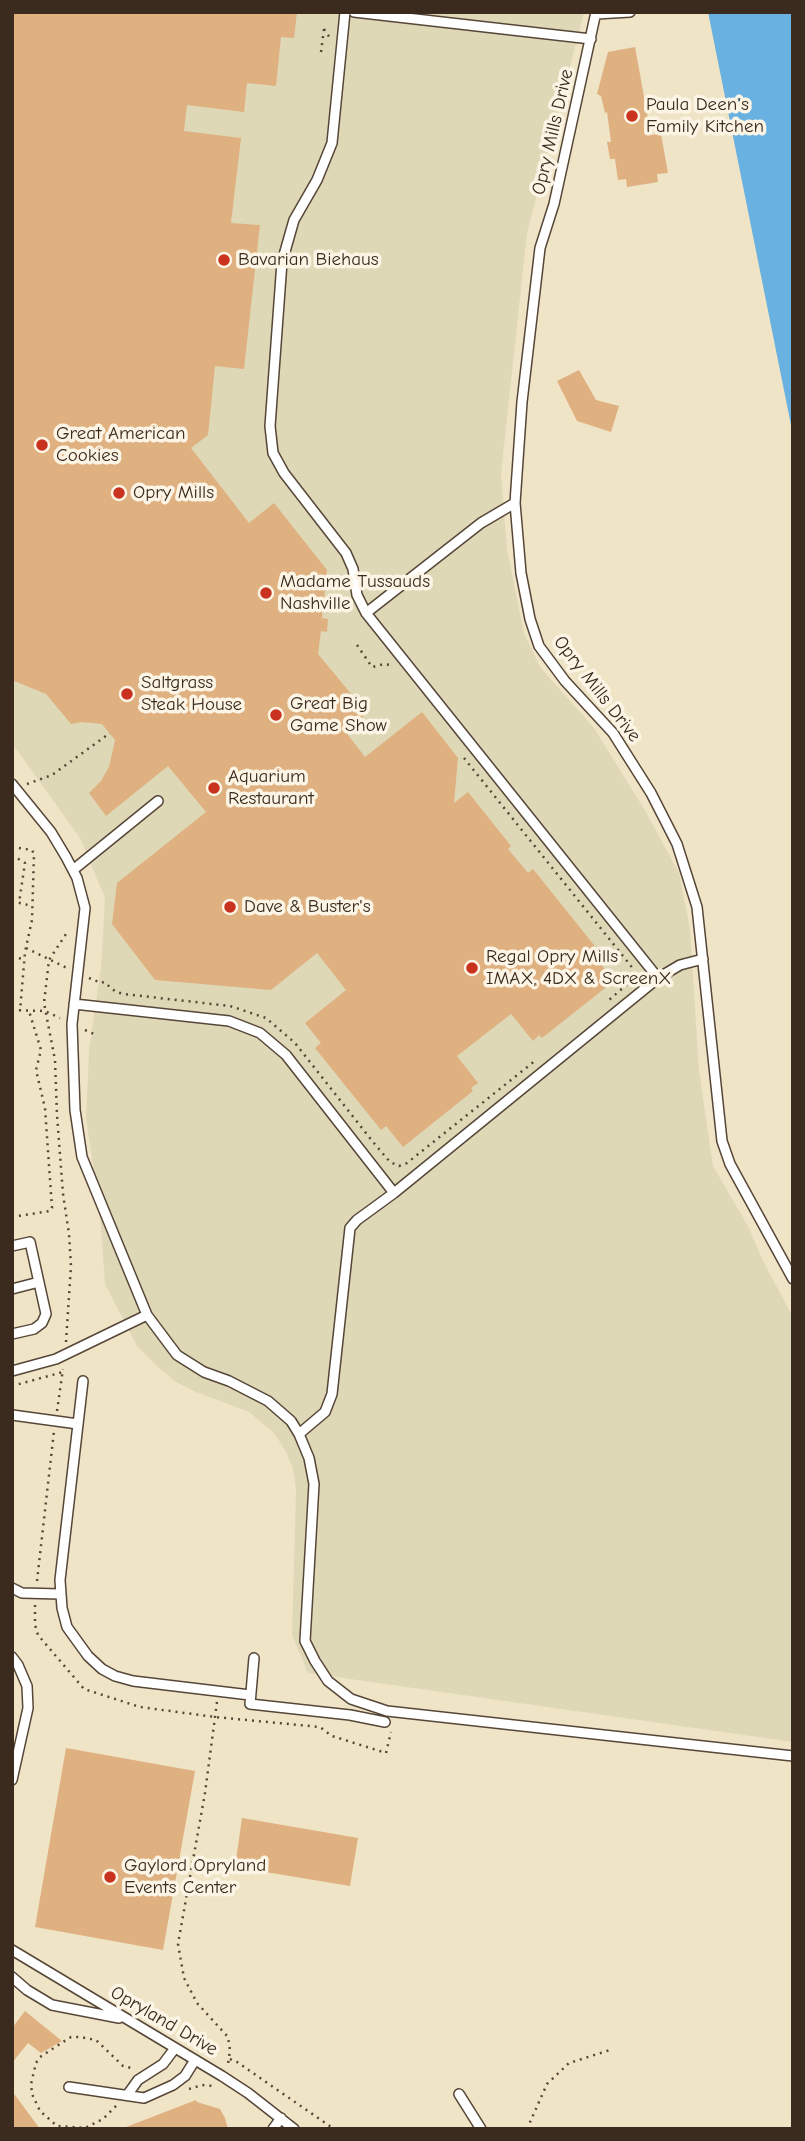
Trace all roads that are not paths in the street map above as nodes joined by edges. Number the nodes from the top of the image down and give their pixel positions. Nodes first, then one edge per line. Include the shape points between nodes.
1 (345, 12) edge
2 (354, 12) edge
3 (630, 12) edge
4 (596, 13) edge
5 (591, 39) junction
6 (515, 503) junction
7 (366, 613) junction
8 (14, 788) edge
9 (158, 801) dead end
10 (73, 870) junction
11 (703, 959) junction
12 (658, 978) junction
13 (74, 1004) junction
14 (394, 1193) junction
15 (12, 1246) edge
16 (793, 1279) edge
17 (39, 1282) junction
18 (12, 1289) edge
19 (147, 1315) junction
20 (12, 1334) edge
21 (12, 1371) edge
22 (83, 1381) dead end
23 (12, 1415) edge
24 (78, 1424) junction
25 (299, 1434) junction
26 (12, 1588) edge
27 (60, 1594) junction
28 (12, 1657) edge
29 (254, 1658) dead end
30 (250, 1699) junction
31 (385, 1721) dead end
32 (793, 1756) edge
33 (12, 1780) edge
34 (12, 1950) edge
35 (12, 1977) edge
36 (127, 2020) junction
37 (175, 2048) junction
38 (195, 2060) junction
39 (69, 2087) dead end
40 (128, 2094) junction
41 (459, 2094) dead end
42 (281, 2118) junction
43 (291, 2128) edge
44 (273, 2129) edge
45 (481, 2129) edge

1 - 7 lane via 332,143 294,220 282,262 270,426 273,453 346,554
2 - 5 lane
3 - 4 lane
4 - 5 lane, Opry Mills Drive
5 - 6 lane, Opry Mills Drive via 540,248
6 - 7 lane via 481,523
6 - 11 lane, Opry Mills Drive via 521,573 539,646 613,733 666,821 697,907
7 - 12 lane
8 - 10 lane via 51,832
9 - 10 lane
10 - 13 lane via 85,908
11 - 12 lane
11 - 16 lane, Opry Mills Drive via 722,1141
12 - 14 lane
13 - 14 lane via 229,1021 260,1033 286,1055
13 - 19 lane via 75,1110 82,1157
14 - 25 lane via 350,1228 332,1394 325,1412
15 - 17 lane via 30,1242
17 - 18 lane
17 - 20 lane via 46,1314 42,1323
19 - 21 lane via 65,1354
19 - 25 lane via 177,1355 268,1401
22 - 24 lane
23 - 24 lane
24 - 27 lane
25 - 32 lane via 314,1484 305,1641 321,1672 351,1699 396,1711
26 - 27 lane via 22,1593
27 - 30 lane via 67,1627 102,1669 133,1681
28 - 33 lane via 27,1686 28,1708
29 - 30 lane
30 - 31 lane
34 - 36 lane, Opryland Drive
35 - 36 lane via 52,2004
36 - 37 lane, Opryland Drive
37 - 38 lane, Opryland Drive
37 - 40 lane
38 - 40 lane via 173,2085 144,2098
38 - 42 lane, Opryland Drive
39 - 40 lane
41 - 45 lane
42 - 43 lane, Opryland Drive
42 - 44 lane

